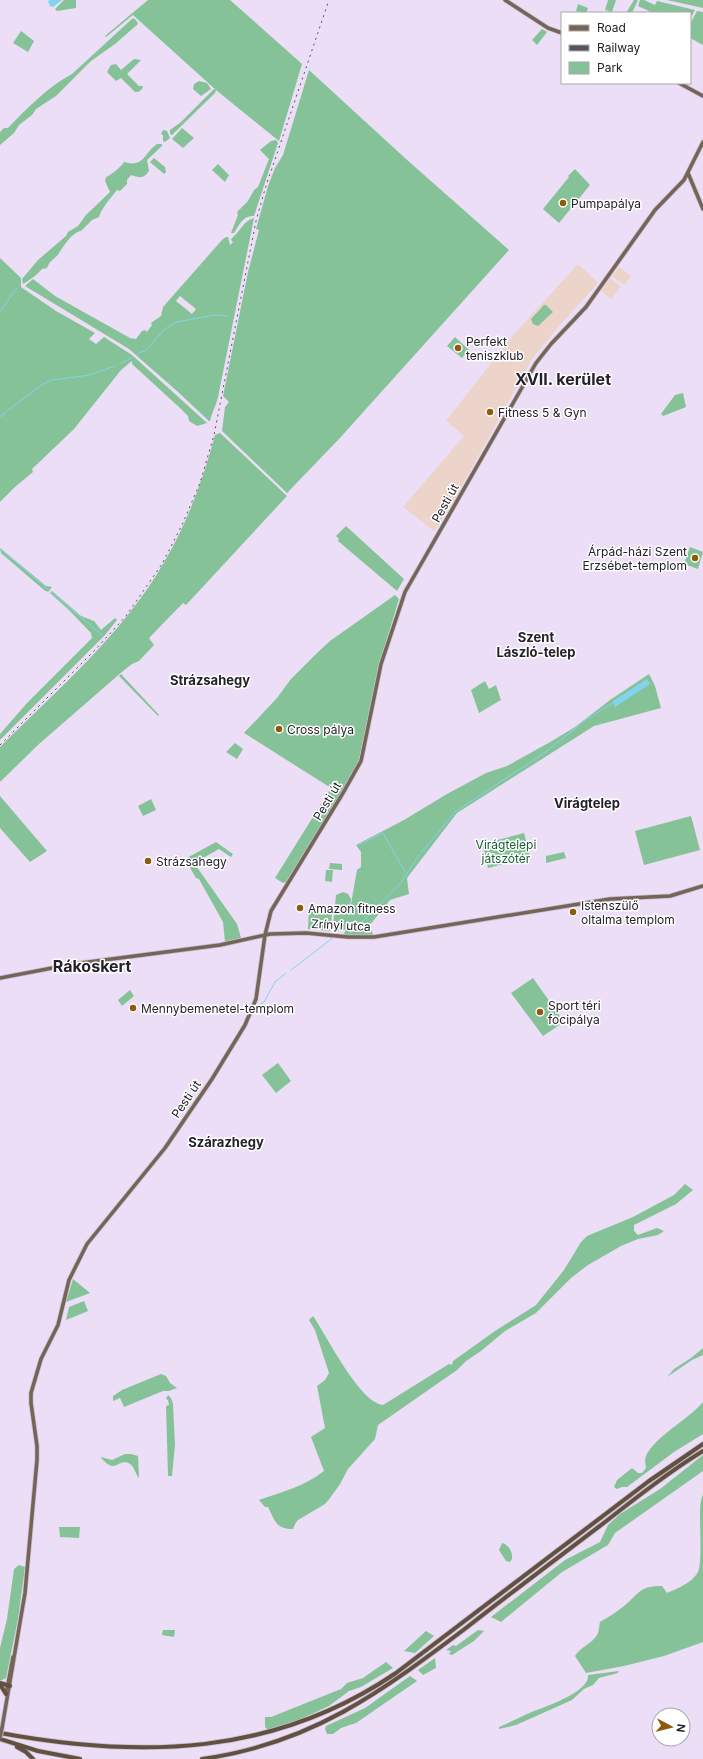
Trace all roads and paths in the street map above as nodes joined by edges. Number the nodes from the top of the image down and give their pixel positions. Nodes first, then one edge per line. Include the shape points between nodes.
1 (505, 0) edge
2 (561, 33) edge
3 (681, 84) edge
4 (703, 96) edge
5 (703, 142) edge
6 (692, 164) junction
7 (688, 172) junction
8 (687, 178) junction
9 (691, 184) junction
10 (678, 186) junction
11 (703, 209) edge
12 (703, 886) edge
13 (265, 935) junction
14 (0, 978) edge
15 (703, 1444) edge
16 (703, 1451) edge
17 (16, 1644) junction
18 (8, 1679) joint
19 (5, 1685) edge
20 (6, 1694) joint
21 (1, 1728) edge
22 (288, 1731) dead end
23 (0, 1733) edge
24 (270, 1738) dead end
25 (0, 1739) edge
26 (12, 1743) junction
27 (33, 1744) dead end
28 (249, 1744) dead end
29 (50, 1748) dead end
30 (232, 1748) dead end
31 (75, 1752) dead end
32 (203, 1753) dead end
33 (33, 1759) edge
34 (80, 1759) edge
35 (202, 1759) edge

1 - 2 main road via 548,28
3 - 4 main road
5 - 6 main road, Pesti út
6 - 7 main road, Pesti út
6 - 9 main road
7 - 8 main road
7 - 10 main road, Pesti út
8 - 9 main road
8 - 10 main road, Pesti út
9 - 11 main road
10 - 13 main road, Pesti út via 655,210 586,307 536,363 405,592 381,664 358,769 273,906
12 - 13 main road, Zrínyi utca via 680,895 610,899 374,937 301,933
13 - 14 main road, Zrínyi utca via 220,945 73,964
13 - 17 main road, Pesti út via 254,1003 234,1044 165,1148 89,1242 69,1280 58,1325 41,1359 32,1390 37,1460 26,1578
15 - 22 highway via 649,1481 396,1673 336,1710
16 - 35 highway via 657,1482 384,1688 331,1719 271,1743
17 - 18 main road
17 - 19 main road
18 - 19 highway
19 - 20 highway
19 - 21 main road
20 - 21 main road
21 - 25 main road, bridge
23 - 27 highway
24 - 28 highway
25 - 26 highway
26 - 33 highway
26 - 34 highway
29 - 31 highway
30 - 32 highway

